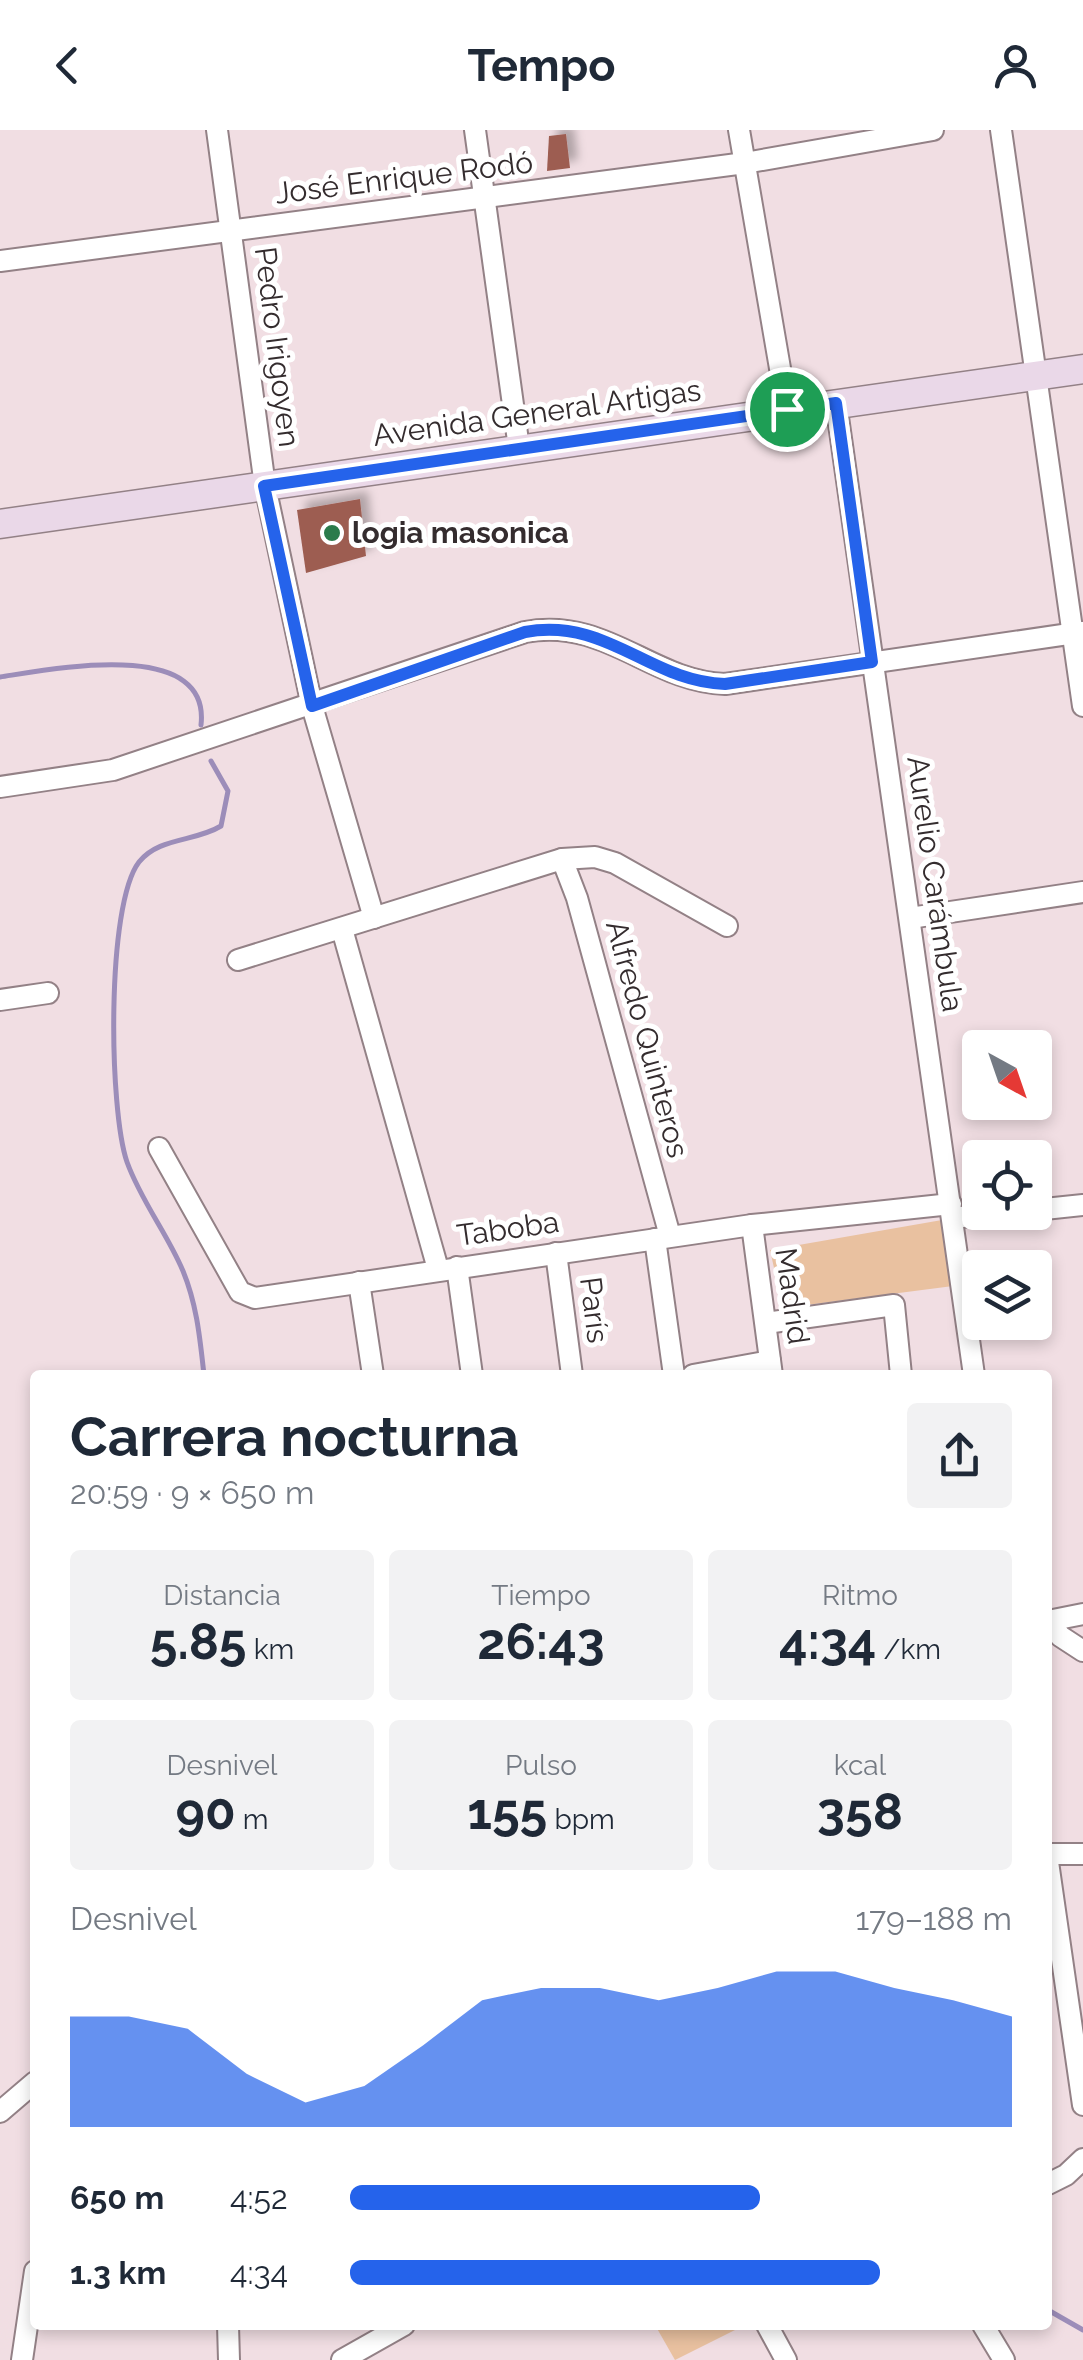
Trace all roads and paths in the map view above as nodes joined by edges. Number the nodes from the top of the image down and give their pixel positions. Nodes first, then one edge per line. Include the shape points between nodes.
1 (218, 130) edge
2 (475, 130) edge
3 (739, 130) edge
4 (932, 130) edge
5 (1001, 130) edge
6 (745, 163) junction
7 (485, 199) junction
8 (231, 229) junction
9 (0, 242) edge
10 (8, 259) edge
11 (1083, 368) edge
12 (1035, 376) junction
13 (836, 403) junction
14 (787, 409) junction
15 (519, 448) junction
16 (264, 486) junction
17 (0, 524) edge
18 (1078, 633) edge
19 (872, 662) junction
20 (312, 706) junction
21 (1083, 706) edge
22 (0, 787) edge
23 (562, 859) junction
24 (1083, 892) edge
25 (374, 918) junction
26 (910, 918) junction
27 (727, 926) dead end
28 (342, 929) junction
29 (238, 960) dead end
30 (48, 992) dead end
31 (0, 1000) edge
32 (159, 1148) dead end
33 (1083, 1205) edge
34 (1052, 1208) edge
35 (952, 1211) junction
36 (962, 1211) edge
37 (752, 1225) junction
38 (662, 1238) junction
39 (556, 1253) junction
40 (447, 1268) junction
41 (359, 1282) junction
42 (766, 1323) junction
43 (771, 1368) edge
44 (371, 1370) edge
45 (471, 1370) edge
46 (571, 1370) edge
47 (674, 1370) edge
48 (901, 1370) edge
49 (973, 1370) edge
50 (1083, 1614) edge
51 (1052, 1620) edge
52 (1052, 1625) edge
53 (1083, 1651) edge
54 (1052, 1854) edge
55 (1083, 1854) edge
56 (1052, 1925) edge
57 (1076, 2015) edge
58 (30, 2086) edge
59 (1083, 2105) edge
60 (0, 2112) edge
61 (1083, 2159) edge
62 (1052, 2182) edge
63 (30, 2305) edge
64 (228, 2330) edge
65 (395, 2330) edge
66 (770, 2330) edge
67 (985, 2330) edge
68 (22, 2360) edge
69 (229, 2360) edge
70 (342, 2360) edge
71 (786, 2360) edge
72 (1004, 2360) edge

1 - 8 street, Pedro Irigoyen
2 - 7 street
3 - 6 street
4 - 6 street, José Enrique Rodó
5 - 12 street
6 - 7 street, José Enrique Rodó
6 - 14 street
7 - 8 street, José Enrique Rodó
7 - 15 street
8 - 10 street, José Enrique Rodó
8 - 16 street, Pedro Irigoyen
9 - 10 street
11 - 12 main road, Avenida General Artigas
12 - 13 main road, Avenida General Artigas
12 - 18 street
13 - 14 main road, Avenida General Artigas
13 - 19 street, Aurelio Carámbula
14 - 15 main road, Avenida General Artigas
15 - 16 main road, Avenida General Artigas
16 - 17 main road, Avenida General Artigas
16 - 20 street, Pedro Irigoyen
18 - 19 street
18 - 21 street
19 - 20 street via 702,683 620,644 553,627
19 - 26 street, Aurelio Carámbula
20 - 22 street via 113,770
20 - 25 street, Pedro Irigoyen
23 - 25 street
23 - 27 street via 615,862
23 - 38 street, Alfredo Quinteros
24 - 26 street
25 - 28 street
26 - 35 street, Aurelio Carámbula
28 - 29 street
28 - 40 street
30 - 31 street
32 - 41 street, Taboba via 240,1292 254,1298
33 - 34 street
35 - 36 street, Taboba
35 - 37 street, Taboba
35 - 49 street, Aurelio Carámbula
37 - 38 street, Taboba
37 - 42 street, Madrid
38 - 39 street, Taboba
38 - 47 street, Alfredo Quinteros
39 - 40 street, Taboba
39 - 46 street, París
40 - 41 street, Taboba
40 - 45 street
41 - 44 street
42 - 43 street, Madrid
42 - 48 street via 894,1305
50 - 51 street
52 - 53 street
54 - 55 street
56 - 57 street
57 - 59 street
58 - 60 street
61 - 62 street
63 - 68 street
64 - 69 street
65 - 70 street
66 - 71 street
67 - 72 street

